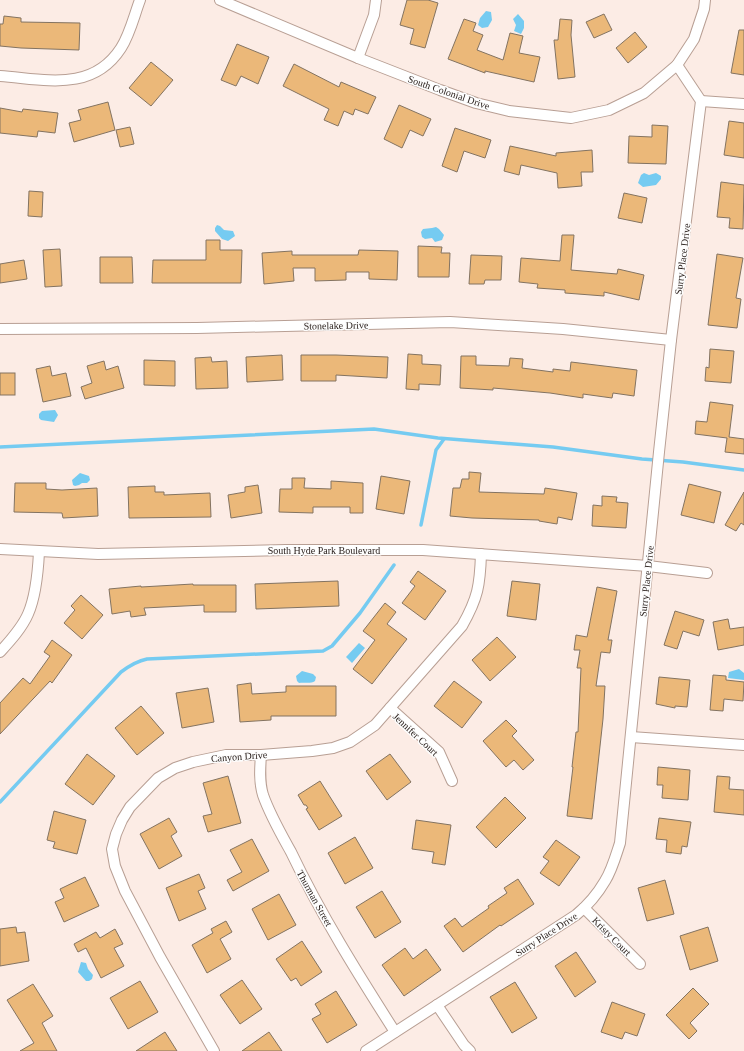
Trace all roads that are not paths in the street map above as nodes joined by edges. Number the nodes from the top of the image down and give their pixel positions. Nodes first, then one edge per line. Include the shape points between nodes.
1 (140, 0) edge
2 (220, 0) edge
3 (376, 0) edge
4 (706, 0) edge
5 (358, 58) junction
6 (677, 65) junction
7 (0, 76) edge
8 (701, 101) junction
9 (744, 104) edge
10 (0, 329) edge
11 (672, 340) junction
12 (0, 549) edge
13 (39, 552) junction
14 (481, 554) junction
15 (648, 566) junction
16 (707, 573) dead end
17 (0, 652) edge
18 (390, 708) junction
19 (631, 737) junction
20 (744, 745) edge
21 (261, 755) junction
22 (452, 781) dead end
23 (584, 908) junction
24 (640, 964) dead end
25 (437, 1005) junction
26 (395, 1032) junction
27 (214, 1051) edge
28 (366, 1051) edge
29 (470, 1051) edge

1 - 7 street via 121,48 110,62 96,72 80,79 62,81
2 - 5 street, South Colonial Drive
3 - 5 street via 374,15
4 - 6 street via 694,39
5 - 6 street, South Colonial Drive via 476,103 509,111 571,118 609,110 630,100 644,93
6 - 8 street
8 - 9 street
8 - 11 street, Surry Place Drive
10 - 11 street, Stonelake Drive via 196,328 450,322 563,329
11 - 15 street, Surry Place Drive
12 - 13 street, South Hyde Park Boulevard
13 - 14 street, South Hyde Park Boulevard via 132,554 356,549
13 - 17 street via 37,578 28,614
14 - 15 street, South Hyde Park Boulevard
14 - 18 street, Canyon Drive via 476,598 462,626
15 - 16 street, South Hyde Park Boulevard
15 - 19 street, Surry Place Drive
18 - 21 street, Canyon Drive via 375,725 350,742 333,748
18 - 22 street, Jennifer Court via 439,752
19 - 20 street
19 - 23 street, Surry Place Drive via 620,843 605,881
21 - 26 street, Thurman Street via 262,793 271,814 348,958
21 - 27 street, Canyon Drive via 207,758 175,768 158,778 130,807 122,820 112,849 114,866 128,897
23 - 24 street, Kristy Court
23 - 25 street, Surry Place Drive
25 - 26 street, Surry Place Drive
25 - 29 street
26 - 28 street, Surry Place Drive

